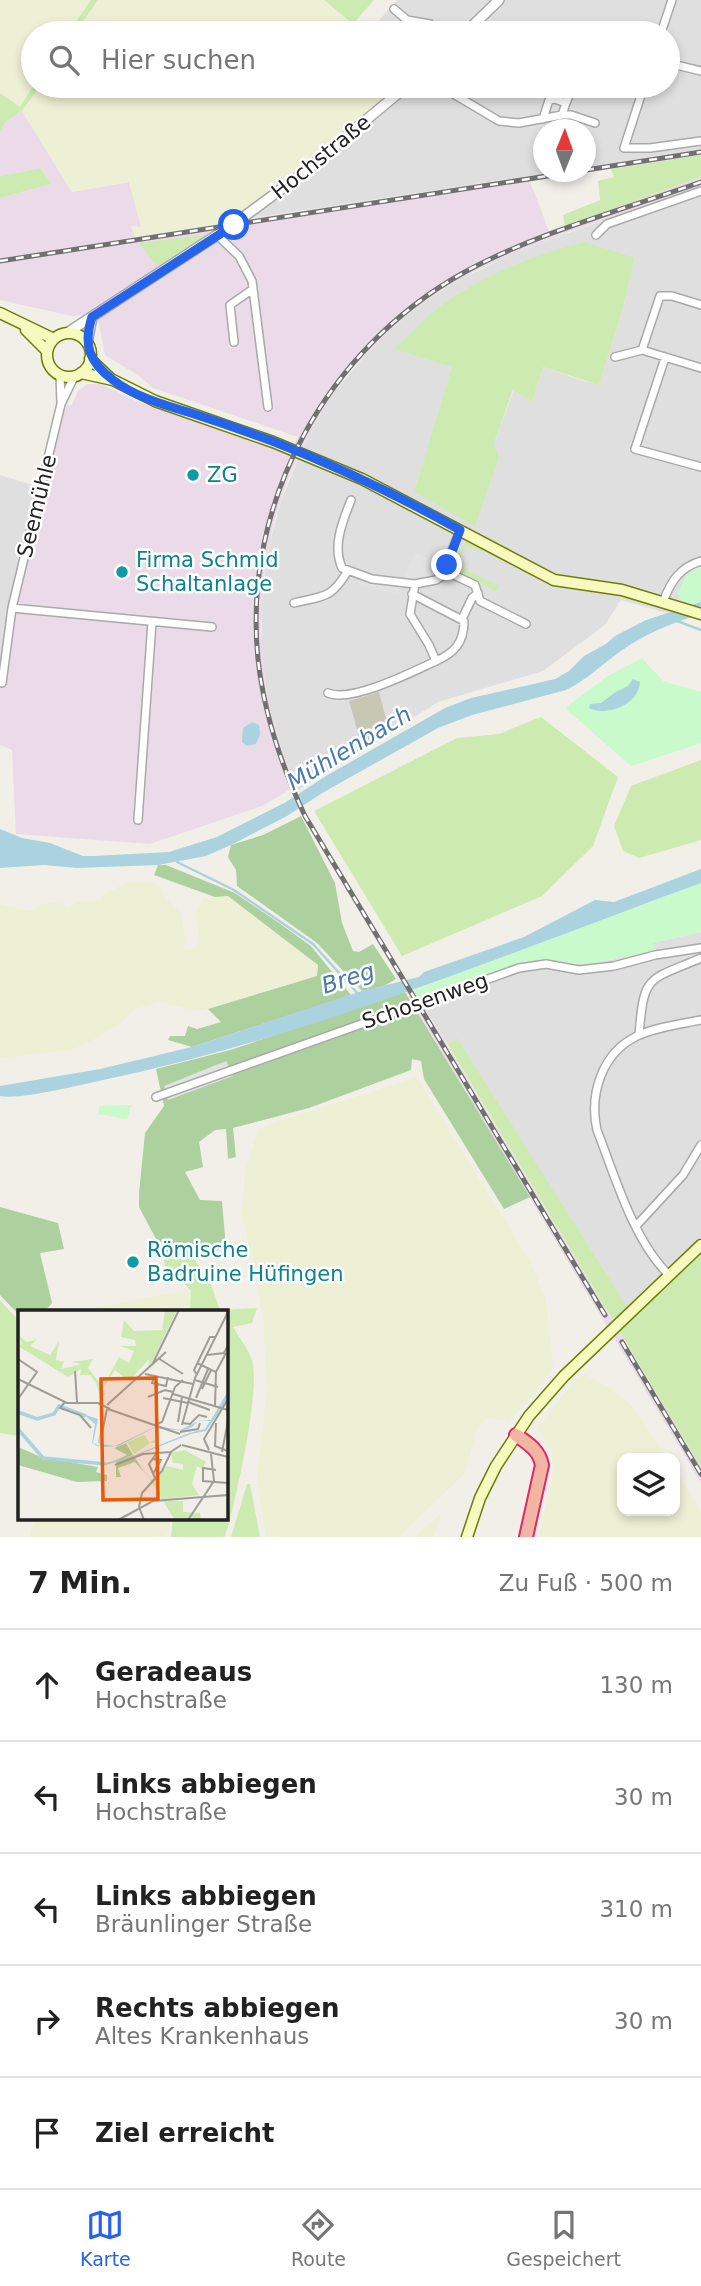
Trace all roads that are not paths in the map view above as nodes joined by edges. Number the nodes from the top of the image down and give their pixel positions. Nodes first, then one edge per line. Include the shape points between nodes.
1 (499, 0) edge
2 (672, 0) edge
3 (394, 9) dead end
4 (413, 21) edge
5 (477, 21) edge
6 (666, 21) edge
7 (680, 67) edge
8 (701, 71) edge
9 (393, 98) edge
10 (460, 98) edge
11 (568, 98) edge
12 (640, 98) edge
13 (566, 103) junction
14 (562, 115) junction
15 (543, 119) joint
16 (582, 119) edge
17 (533, 121) edge
18 (701, 141) edge
19 (701, 191) edge
20 (596, 234) dead end
21 (218, 236) junction
22 (253, 289) junction
23 (701, 305) edge
24 (0, 313) edge
25 (92, 317) junction
26 (15, 320) junction
27 (67, 334) junction
28 (54, 339) junction
29 (233, 342) dead end
30 (87, 343) junction
31 (642, 350) junction
32 (47, 351) junction
33 (615, 357) dead end
34 (666, 358) junction
35 (90, 359) junction
36 (701, 368) edge
37 (60, 375) junction
38 (77, 375) junction
39 (113, 380) junction
40 (61, 404) junction
41 (268, 407) dead end
42 (701, 467) edge
43 (351, 500) dead end
44 (460, 530) junction
45 (701, 561) edge
46 (445, 571) junction
47 (347, 572) junction
48 (415, 584) junction
49 (478, 593) junction
50 (412, 594) junction
51 (663, 602) junction
52 (294, 603) dead end
53 (12, 608) junction
54 (701, 614) edge
55 (462, 619) junction
56 (152, 622) junction
57 (526, 625) dead end
58 (212, 627) dead end
59 (436, 661) junction
60 (2, 683) edge
61 (328, 694) dead end
62 (138, 820) dead end
63 (701, 948) edge
64 (701, 957) edge
65 (701, 1020) edge
66 (639, 1035) junction
67 (156, 1097) dead end
68 (701, 1144) edge
69 (636, 1226) junction
70 (701, 1245) edge
71 (669, 1275) junction
72 (516, 1435) junction
73 (467, 1537) edge
74 (526, 1537) edge

1 - 5 street
2 - 6 street
3 - 4 street
7 - 8 street
9 - 21 street, Hochstraße
10 - 17 street via 499,121
11 - 13 street
12 - 18 street via 624,148
13 - 14 street
13 - 15 street via 549,100
14 - 15 street
14 - 16 street
19 - 20 street via 607,224
21 - 22 street via 246,267
21 - 25 street, Hochstraße
22 - 29 street via 230,305
22 - 41 street
23 - 31 street via 660,296
24 - 26 main road
25 - 27 street, Hochstraße
25 - 30 street
26 - 28 main road
26 - 32 main road
27 - 28 main road
27 - 30 main road via 78,335
28 - 32 main road
30 - 35 main road
31 - 33 street
31 - 34 street
32 - 37 main road via 49,365
34 - 36 street
34 - 42 street via 635,449
35 - 38 main road
35 - 39 main road
37 - 38 main road
37 - 40 street, Seemühle
38 - 39 main road
38 - 40 street, Seemühle
39 - 44 main road via 155,401 362,479
40 - 53 street, Seemühle
43 - 47 street via 338,541 339,561
44 - 46 street
44 - 51 main road via 554,580 622,590
45 - 51 street via 678,573
46 - 48 street via 436,580
46 - 49 street via 475,585
47 - 48 street
47 - 52 street via 331,594
48 - 50 street
49 - 55 street
49 - 57 street via 480,601
50 - 55 street
50 - 59 street via 410,614
51 - 54 main road
53 - 56 street
53 - 60 street, Seemühle
55 - 59 street via 465,626 459,645
56 - 58 street
56 - 62 street
59 - 61 street via 379,685 341,696
63 - 67 street, Schosenweg via 579,970 546,964 519,968
64 - 66 street via 649,983
65 - 66 street
66 - 69 street via 621,1047 597,1083 595,1119
68 - 69 street via 683,1175
69 - 71 street
70 - 71 main road
71 - 72 main road via 564,1376
72 - 73 main road via 480,1498
72 - 74 highway via 540,1455 542,1465

